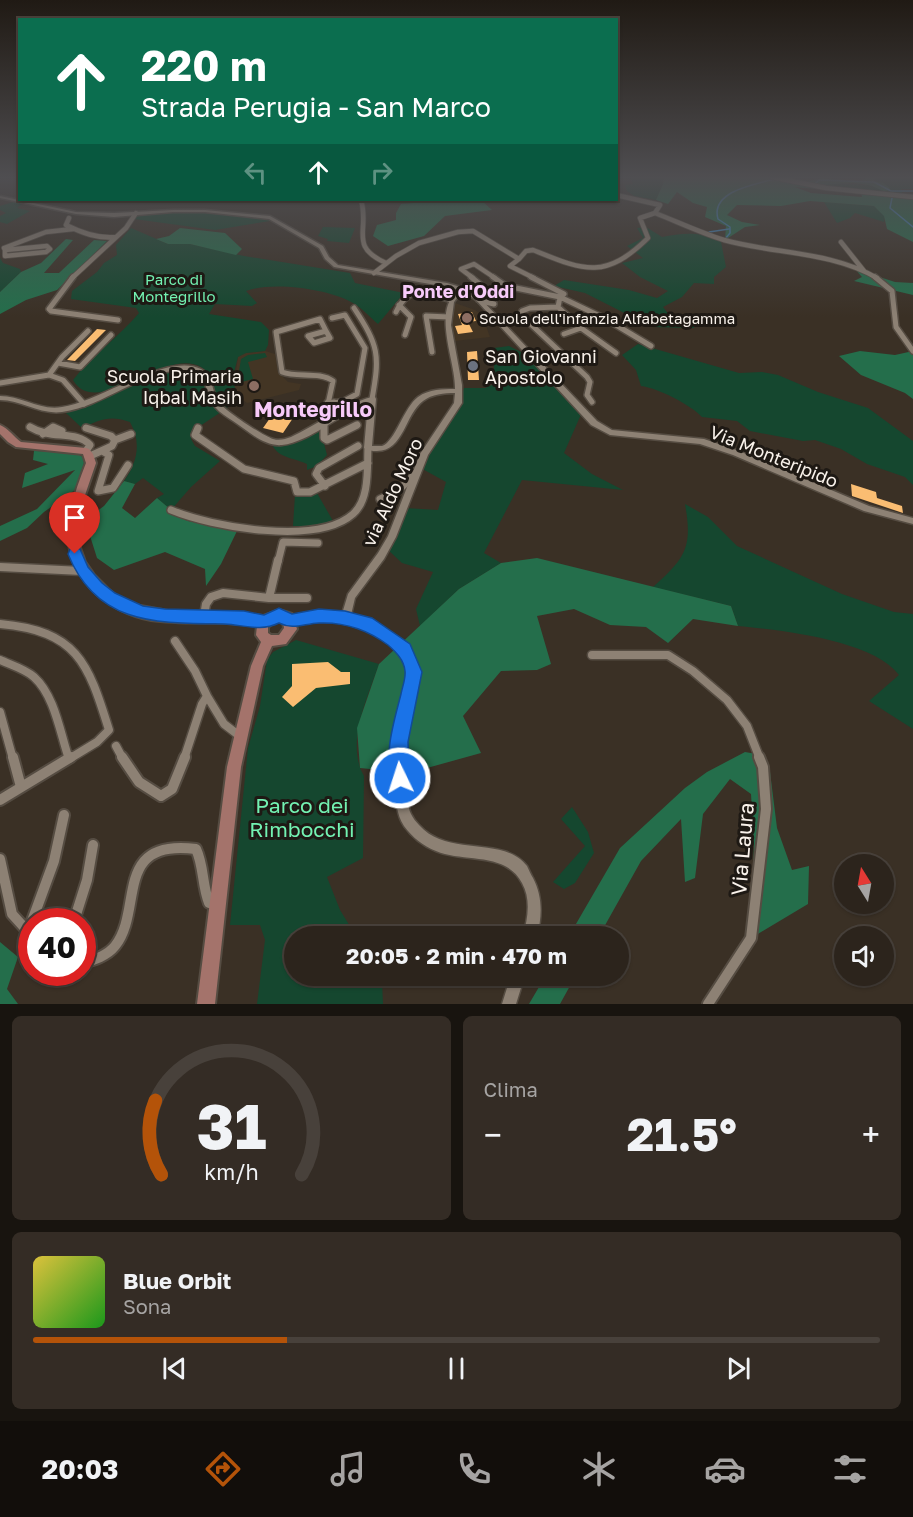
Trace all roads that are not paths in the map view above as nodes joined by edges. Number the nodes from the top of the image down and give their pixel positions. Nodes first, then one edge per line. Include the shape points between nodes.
1 (66, 224) edge
2 (130, 224) edge
3 (280, 224) edge
4 (364, 224) edge
5 (641, 224) edge
6 (683, 224) edge
7 (73, 229) junction
8 (116, 237) junction
9 (841, 243) dead end
10 (5, 250) junction
11 (519, 259) junction
12 (386, 263) junction
13 (374, 273) junction
14 (866, 273) junction
15 (506, 286) junction
16 (491, 293) junction
17 (457, 294) junction
18 (558, 297) junction
19 (480, 300) junction
20 (494, 304) dead end
21 (399, 305) junction
22 (558, 307) junction
23 (354, 308) dead end
24 (396, 312) dead end
25 (449, 316) junction
26 (332, 318) dead end
27 (118, 320) dead end
28 (581, 328) junction
29 (327, 330) dead end
30 (88, 331) dead end
31 (564, 334) dead end
32 (111, 335) dead end
33 (405, 335) dead end
34 (651, 346) dead end
35 (913, 351) edge
36 (432, 352) dead end
37 (616, 353) dead end
38 (58, 363) junction
39 (49, 375) junction
40 (0, 383) edge
41 (458, 391) junction
42 (0, 398) edge
43 (372, 399) junction
44 (592, 402) dead end
45 (84, 404) junction
46 (329, 404) junction
47 (324, 421) junction
48 (357, 425) dead end
49 (30, 427) dead end
50 (0, 428) edge
51 (86, 428) dead end
52 (198, 428) dead end
53 (62, 431) dead end
54 (43, 434) junction
55 (131, 434) dead end
56 (115, 440) junction
57 (358, 446) dead end
58 (368, 448) junction
59 (104, 452) junction
60 (88, 454) junction
61 (368, 464) junction
62 (128, 465) dead end
63 (417, 472) junction
64 (325, 486) junction
65 (380, 499) dead end
66 (171, 510) dead end
67 (913, 521) edge
68 (318, 543) dead end
69 (0, 567) edge
70 (82, 571) junction
71 (269, 598) junction
72 (307, 598) dead end
73 (204, 616) junction
74 (345, 618) junction
75 (290, 621) junction
76 (264, 622) junction
77 (0, 624) edge
78 (175, 641) dead end
79 (268, 641) junction
80 (592, 656) dead end
81 (0, 660) edge
82 (207, 696) junction
83 (0, 712) edge
84 (241, 737) junction
85 (116, 746) dead end
86 (69, 759) junction
87 (21, 787) junction
88 (0, 800) edge
89 (64, 815) dead end
90 (93, 845) dead end
91 (0, 859) edge
92 (219, 905) junction
93 (37, 908) edge
94 (78, 908) edge
95 (18, 919) edge
96 (533, 926) edge
97 (96, 959) edge
98 (515, 986) edge
99 (206, 1004) edge
100 (509, 1004) edge
101 (708, 1004) edge

1 - 7 street
2 - 8 street
3 - 13 street, Via Monteripido via 321,248 336,266
4 - 12 street via 361,241 369,255
5 - 11 street via 648,238 597,269 585,269 533,250
6 - 14 street via 725,240 792,252
7 - 8 street via 103,239
7 - 10 street via 46,232
8 - 27 street via 72,279 49,309
9 - 14 street
10 - 10 street via 47,246 50,249 13,256 4,256
11 - 12 street via 473,231 424,240
11 - 18 street via 510,266 564,294
12 - 13 street
13 - 17 street, Via Monteripido via 447,285
14 - 35 street via 892,291 896,327
15 - 16 street
15 - 16 street via 474,264 461,269
15 - 18 street
16 - 19 street
17 - 19 street, Via Monteripido
17 - 21 street via 411,294 404,296
17 - 25 street, via Aldo Moro
18 - 22 street
18 - 34 street
19 - 20 street
19 - 67 street, Via Monteripido via 594,423 610,432 701,441 867,509
21 - 24 street
21 - 33 street via 411,317
22 - 28 street
22 - 44 street via 525,309 521,315 590,382 587,392
23 - 43 street via 377,345 379,362
25 - 36 street via 426,316
25 - 41 street, via Aldo Moro
26 - 46 street via 345,315 365,348 357,394
28 - 31 street
28 - 37 street
29 - 46 street via 320,320 276,332 282,372 328,377 333,381
30 - 38 street
32 - 38 street via 80,367
38 - 39 street
39 - 40 street
39 - 45 street via 63,380
41 - 58 street via 438,390 422,396 388,447
41 - 63 street, via Aldo Moro via 458,403 424,454
42 - 45 street via 12,398 48,411
43 - 47 street
43 - 58 street
45 - 47 street via 166,370 191,368 206,376 214,401 223,411 274,442 292,441
46 - 47 street
47 - 48 street via 327,440
49 - 54 street
50 - 60 main road via 10,440 27,447
51 - 56 street via 111,435
52 - 64 street via 195,435 244,469 294,481 297,492
53 - 54 street via 53,427
54 - 60 street via 87,440
55 - 56 street
56 - 59 street
57 - 64 street via 319,468 316,474
58 - 61 street
59 - 60 street
59 - 62 street via 109,455 98,491 109,491
60 - 70 main road via 91,463 76,505 73,540
61 - 64 street
61 - 66 street via 362,498 354,513 336,524 238,529 190,519
63 - 65 street via 402,489
63 - 74 street, via Aldo Moro via 405,508 381,556 351,597
68 - 71 street via 284,542
69 - 70 street
70 - 73 main road via 109,598 129,609 153,615
71 - 72 street
71 - 73 street via 223,593 211,597
73 - 76 main road
74 - 75 street via 319,616
74 - 96 street via 372,625 404,649 411,661 413,686 399,742 407,818 430,844 448,851 488,854 517,865 525,873 534,896
75 - 76 main road via 279,615
75 - 79 main road via 286,637
76 - 79 main road via 262,635
77 - 86 street via 46,630 71,647 86,668 110,730
78 - 82 street
79 - 84 main road via 257,666
80 - 101 street, Via Laura via 668,655 693,671 727,700 747,726 763,767 766,809 751,938
81 - 86 street via 34,677 44,689
82 - 84 street via 221,723
82 - 85 street via 179,775 172,789 161,796 150,792 130,773
83 - 87 street
84 - 92 main road via 232,781
86 - 87 street
87 - 88 street
89 - 93 street via 54,861
90 - 94 street
91 - 95 street via 12,914
92 - 97 street via 209,903 203,890 202,860 196,849 160,851 142,862 131,883 118,941
92 - 99 main road
98 - 100 street

